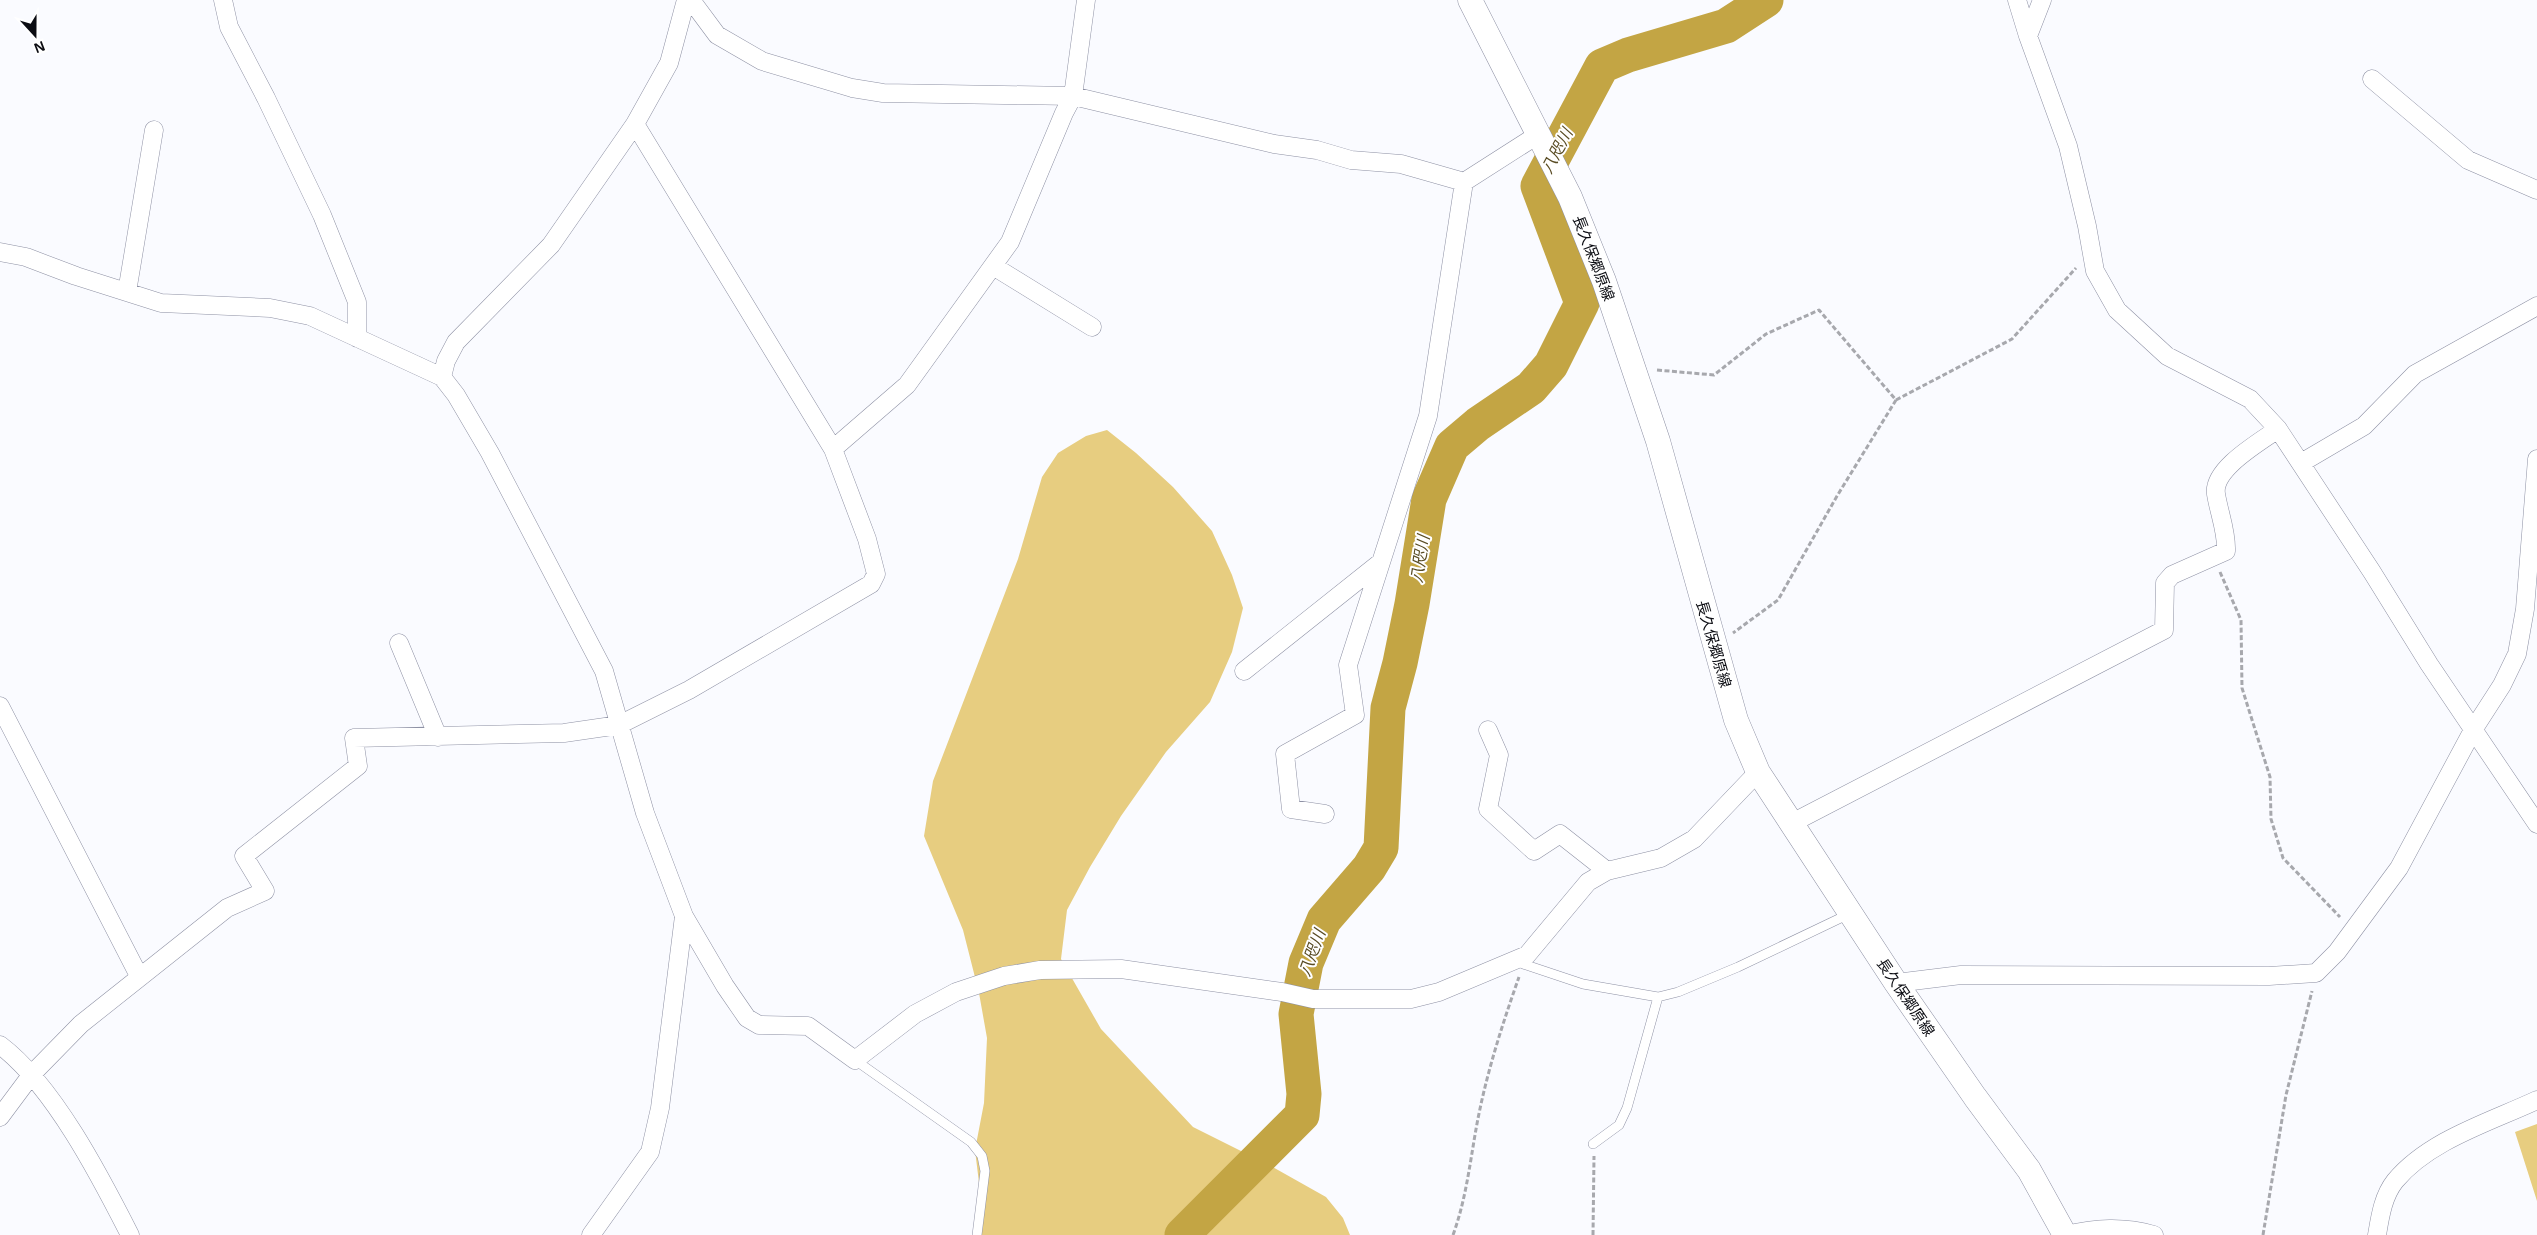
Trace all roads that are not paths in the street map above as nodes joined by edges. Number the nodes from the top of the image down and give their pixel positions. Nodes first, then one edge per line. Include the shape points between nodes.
1 (223, 0) edge
2 (686, 0) edge
3 (690, 0) edge
4 (1086, 0) edge
5 (1470, 0) edge
6 (2017, 0) edge
7 (2042, 0) edge
8 (2028, 36) junction
9 (2372, 79) dead end
10 (1074, 96) junction
11 (635, 124) junction
12 (154, 130) dead end
13 (1539, 134) junction
14 (1464, 182) junction
15 (2537, 190) edge
16 (0, 252) edge
17 (993, 266) junction
18 (127, 292) junction
19 (2537, 306) edge
20 (1092, 327) dead end
21 (357, 338) junction
22 (442, 377) junction
23 (2278, 429) junction
24 (833, 449) junction
25 (2537, 459) edge
26 (2301, 463) junction
27 (1381, 562) junction
28 (399, 643) dead end
29 (1244, 671) dead end
30 (0, 706) edge
31 (620, 725) junction
32 (1488, 730) dead end
33 (2473, 730) junction
34 (438, 737) junction
35 (1758, 772) junction
36 (1325, 814) dead end
37 (1790, 824) junction
38 (2537, 824) edge
39 (1607, 871) junction
40 (1850, 914) junction
41 (684, 916) junction
42 (1523, 964) road end
43 (139, 976) junction
44 (1896, 983) junction
45 (1658, 997) junction
46 (0, 1045) edge
47 (855, 1060) junction
48 (32, 1074) junction
49 (2537, 1100) edge
50 (0, 1117) edge
51 (1593, 1144) road end
52 (130, 1235) edge
53 (591, 1235) edge
54 (977, 1235) edge
55 (2065, 1235) edge
56 (2154, 1235) edge
57 (2377, 1235) edge

1 - 21 street via 229,27 318,207 357,302
2 - 11 street via 670,63
3 - 10 street via 717,35 762,60 852,88 914,95
4 - 10 street
5 - 13 main road, 長久保郷原線
6 - 8 street
7 - 8 street
8 - 23 street via 2068,146 2095,271 2117,310 2167,356 2250,399
9 - 15 street via 2468,160
10 - 14 street via 1274,144 1317,150 1351,160 1401,164
10 - 17 street via 1010,242
11 - 22 street via 551,244 456,342
11 - 24 street
12 - 18 street
13 - 14 street
13 - 35 main road, 長久保郷原線 via 1604,281 1658,442 1736,720
14 - 27 street via 1428,416
16 - 18 street via 26,257
17 - 20 street
17 - 24 street via 907,385
18 - 21 street via 161,303 270,308 310,316
19 - 26 street via 2415,374 2364,426
21 - 22 street
22 - 31 street via 490,453 604,671
23 - 26 street
23 - 37 street via 2223,470 2215,491 2226,551 2172,575 2165,583 2164,630
24 - 31 street via 867,539 876,574 871,584 690,690
25 - 33 street via 2525,609 2517,654
26 - 33 street
27 - 29 street
27 - 36 street via 1348,664 1355,714 1285,754 1291,809
28 - 34 street
30 - 43 street
31 - 34 street via 564,733
31 - 41 street via 645,813
32 - 39 street via 1499,756 1488,809 1534,851 1560,834
33 - 38 street
33 - 44 street via 2399,868 2316,973 2269,976 1961,975
34 - 43 street via 354,738 358,766 244,856 265,890 227,908
35 - 37 main road, 長久保郷原線
35 - 39 street via 1694,839 1662,858
37 - 40 main road, 長久保郷原線
39 - 47 street via 1588,882 1527,955 1439,992 1411,999 1313,999 1121,969 1040,970 1004,976 956,992 915,1014
40 - 44 main road, 長久保郷原線
40 - 45 lane via 1738,967
41 - 47 street via 747,1018 759,1025 808,1026
41 - 53 street via 660,1108 650,1152
42 - 45 lane via 1583,984
43 - 48 street via 81,1024
44 - 55 main road, 長久保郷原線 via 2029,1170
45 - 51 lane via 1619,1125
46 - 48 street
47 - 54 lane via 971,1142 982,1156 985,1171
48 - 50 street
48 - 52 street via 109,1193
49 - 57 street via 2453,1138 2419,1159 2394,1182 2382,1208
55 - 56 street via 2086,1230 2130,1228

